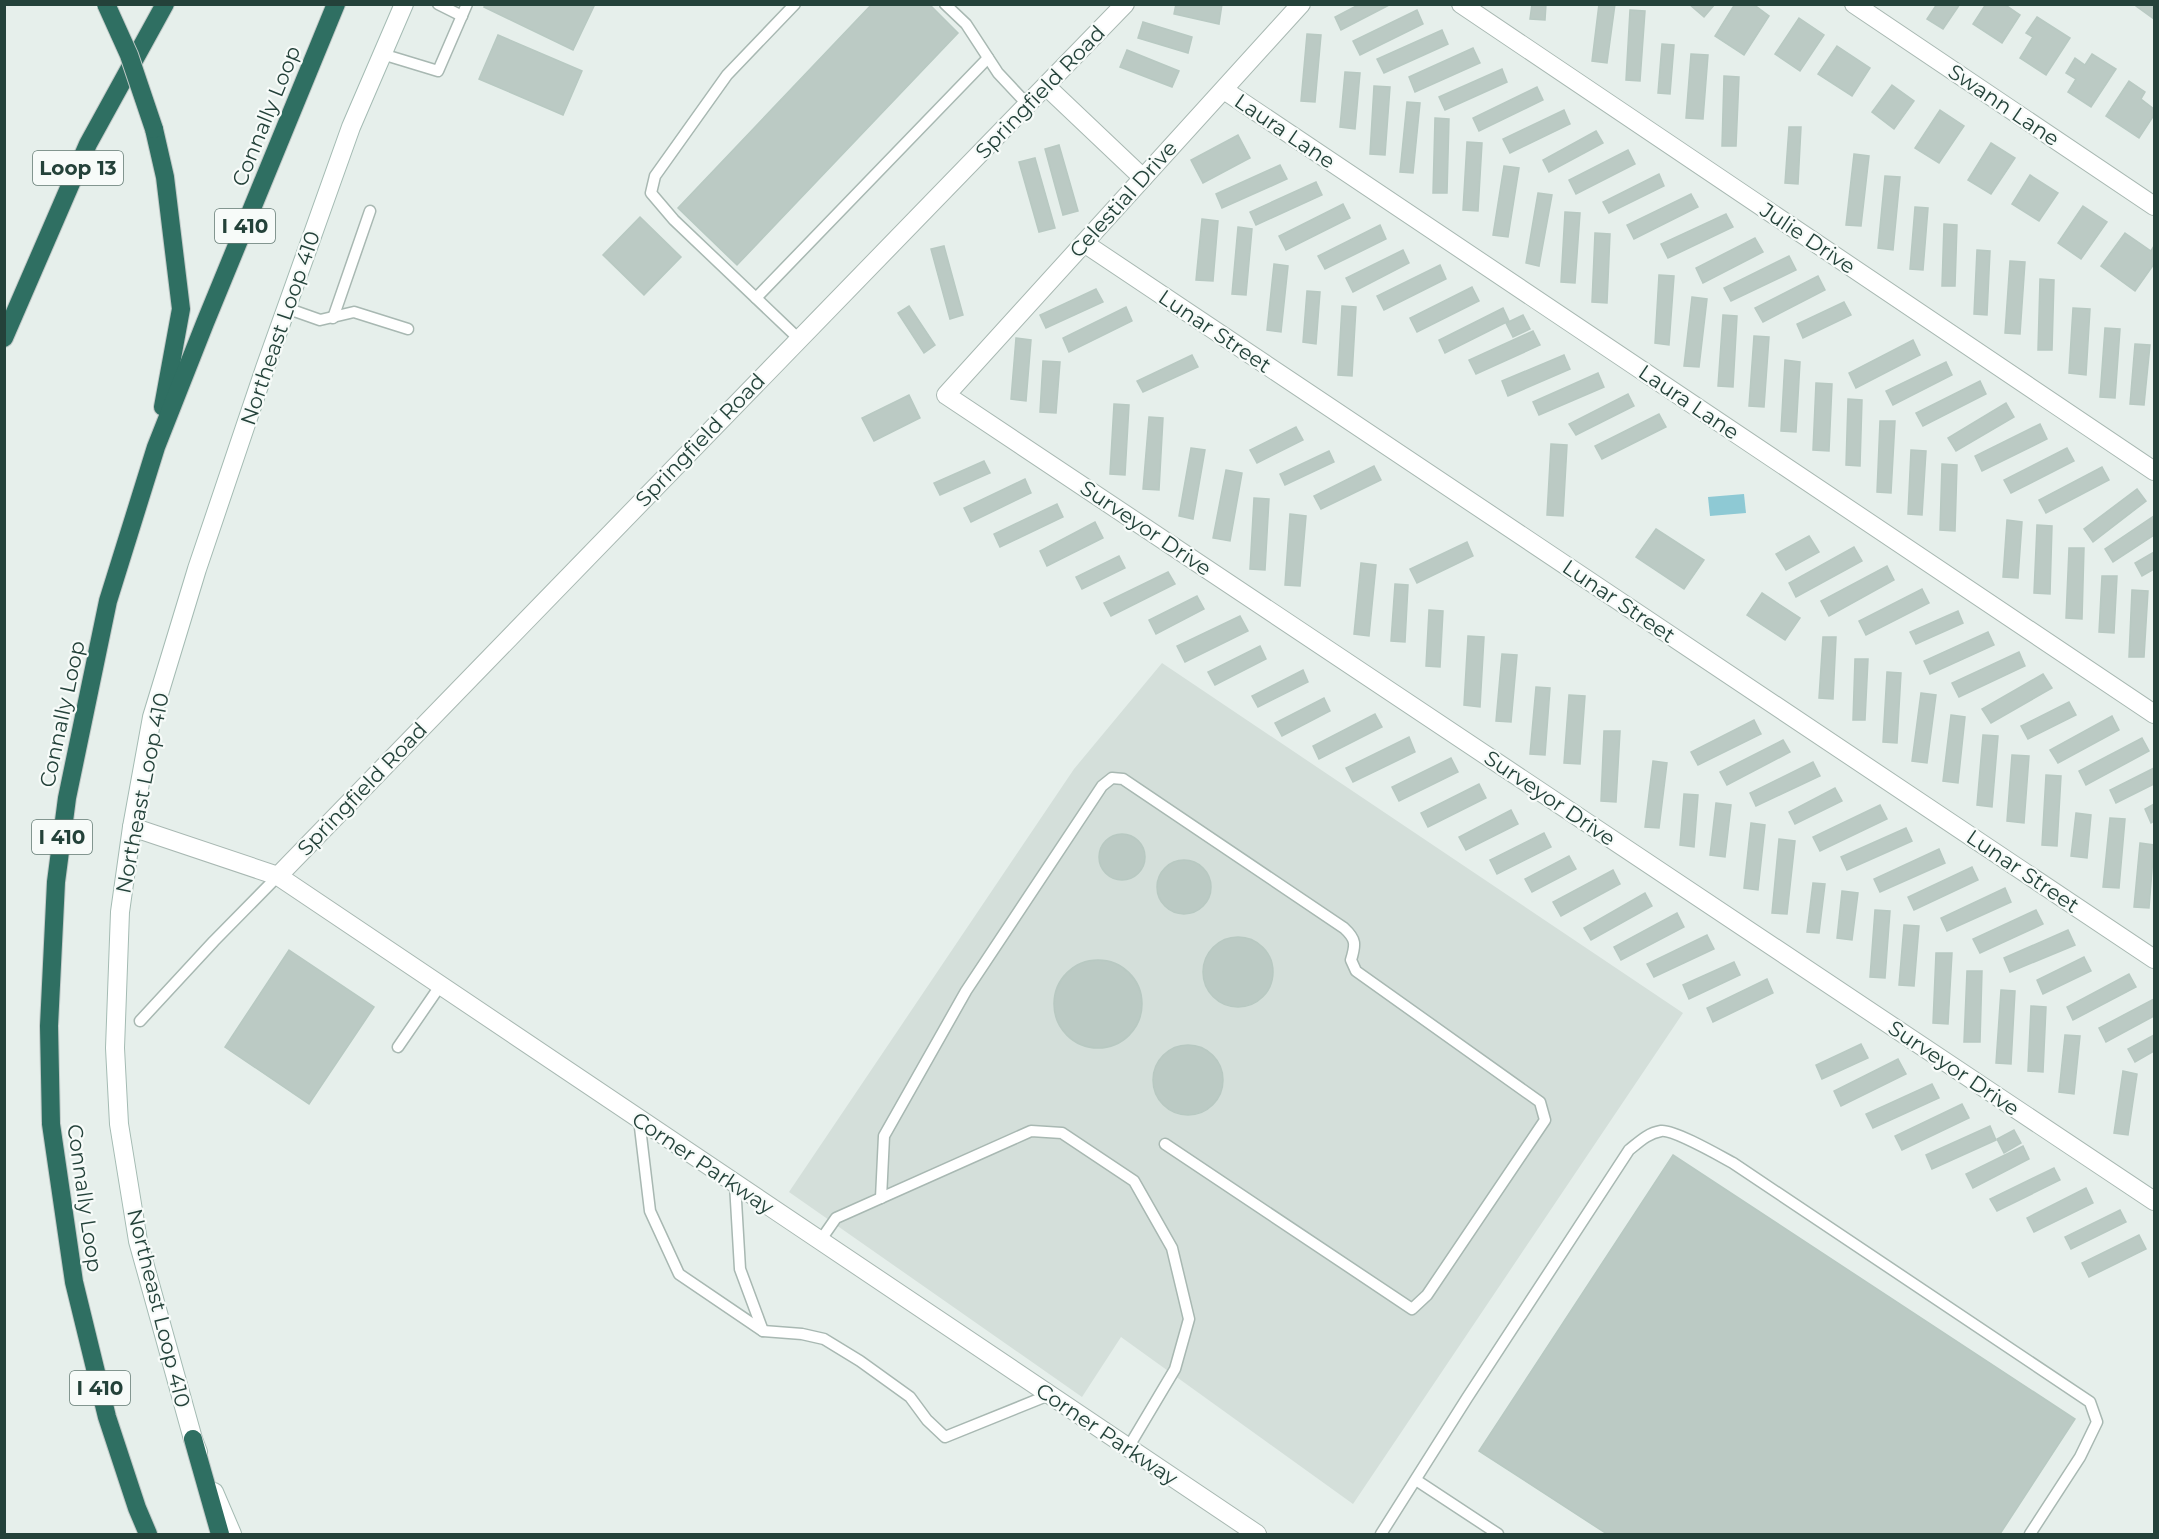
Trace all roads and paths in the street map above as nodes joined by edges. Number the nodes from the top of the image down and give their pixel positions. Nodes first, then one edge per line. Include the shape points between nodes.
1 (106, 4) edge
2 (165, 4) edge
3 (336, 4) edge
4 (404, 4) edge
5 (438, 4) edge
6 (467, 4) edge
7 (795, 4) edge
8 (945, 4) edge
9 (1125, 4) edge
10 (1301, 4) edge
11 (1461, 4) edge
12 (1854, 4) edge
13 (462, 16) junction
14 (382, 54) junction
15 (988, 58) junction
16 (1046, 86) junction
17 (1224, 90) junction
18 (1028, 105) junction
19 (1143, 178) junction
20 (2154, 206) edge
21 (370, 211) dead end
22 (1084, 243) junction
23 (756, 298) junction
24 (286, 308) junction
25 (333, 318) junction
26 (408, 329) dead end
27 (4, 338) edge
28 (799, 339) junction
29 (946, 395) joint
30 (156, 447) junction
31 (2154, 471) edge
32 (2154, 714) edge
33 (132, 827) junction
34 (278, 876) junction
35 (2154, 958) edge
36 (440, 986) junction
37 (140, 1021) dead end
38 (398, 1047) dead end
39 (639, 1119) junction
40 (1164, 1144) dead end
41 (735, 1184) junction
42 (881, 1198) junction
43 (2154, 1201) edge
44 (820, 1241) junction
45 (763, 1331) junction
46 (1049, 1395) junction
47 (192, 1439) junction
48 (1128, 1448) junction
49 (1416, 1480) junction
50 (148, 1534) edge
51 (220, 1534) edge
52 (232, 1534) edge
53 (1257, 1534) edge
54 (1381, 1534) edge
55 (1498, 1534) edge
56 (2030, 1534) edge

1 - 30 highway, bridge via 129,55 154,129 165,177 181,309
2 - 27 highway, Loop 13 via 88,144
3 - 30 highway, Connally Loop / I 410
4 - 14 street, Northeast Loop 410
5 - 13 lane
6 - 13 lane
7 - 23 lane via 727,75 655,176 651,193
8 - 15 lane via 966,24
9 - 16 street, Springfield Road
10 - 17 street, Celestial Drive
11 - 31 street, Julie Drive
12 - 20 street, Swann Lane
13 - 14 lane via 438,71
14 - 24 street, Northeast Loop 410 via 351,127
15 - 18 lane
15 - 23 lane
16 - 18 street, Springfield Road
16 - 19 street
17 - 19 street, Celestial Drive
17 - 32 street, Laura Lane
18 - 28 street, Springfield Road
19 - 22 street, Celestial Drive
21 - 25 lane
22 - 29 street, Celestial Drive
22 - 35 street, Lunar Street
23 - 28 lane
24 - 25 lane via 320,320
24 - 33 street, Northeast Loop 410 via 197,569 152,717
25 - 26 lane via 354,312
28 - 34 street, Springfield Road
29 - 43 street, Surveyor Drive
30 - 50 highway, Connally Loop / I 410 via 108,601 67,798 56,882 49,1026 51,1124 74,1282 107,1417
33 - 34 street, Corner Parkway
33 - 47 street, Northeast Loop 410 via 120,923 115,1048 119,1124 138,1241
34 - 36 street, Corner Parkway
34 - 37 lane
36 - 38 lane
36 - 39 street, Corner Parkway
39 - 41 street, Corner Parkway
39 - 45 lane via 650,1211 679,1274
40 - 42 lane via 1412,1308 1427,1295 1545,1120 1540,1102 1356,971 1351,960 1356,946 1354,937 1344,928 1123,779 1112,778 1102,786 966,991 884,1136
41 - 44 street, Corner Parkway
41 - 45 lane via 740,1269
42 - 44 lane via 836,1218
42 - 48 lane via 1031,1131 1062,1133 1134,1181 1172,1248 1189,1319 1175,1369
44 - 46 street, Corner Parkway
45 - 46 lane via 824,1339 910,1397 945,1437
46 - 48 street, Corner Parkway
47 - 51 highway
47 - 52 street, Northeast Loop 410
48 - 53 street, Corner Parkway
49 - 54 lane
49 - 55 lane
49 - 56 lane via 1629,1150 1647,1136 1664,1130 1733,1163 2090,1402 2097,1422 2080,1457

